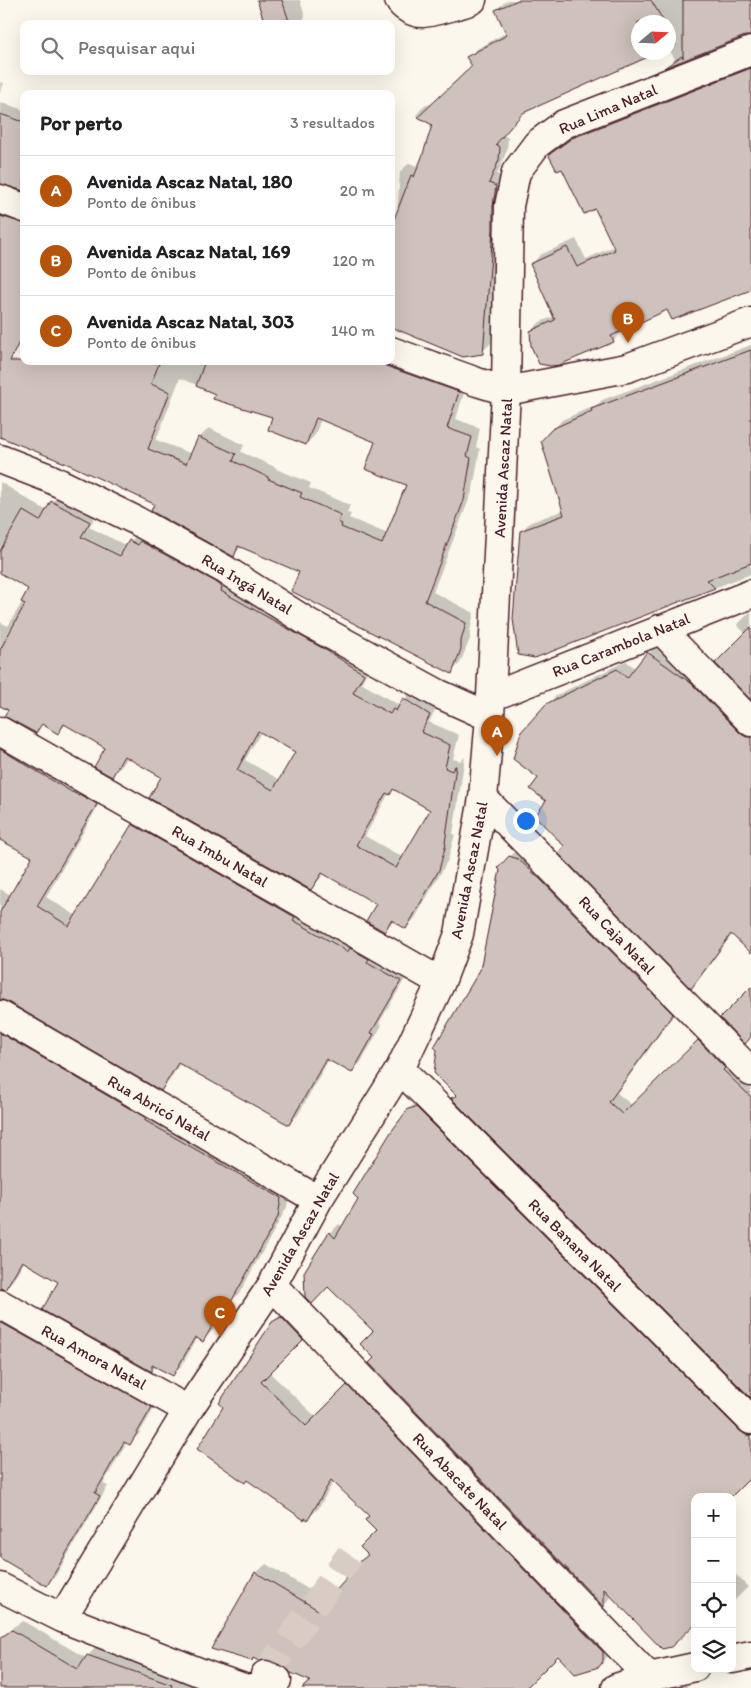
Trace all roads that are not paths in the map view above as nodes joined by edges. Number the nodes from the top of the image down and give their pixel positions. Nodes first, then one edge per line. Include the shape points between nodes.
1 (399, 0) edge
2 (472, 0) edge
3 (751, 50) edge
4 (0, 199) edge
5 (20, 206) edge
6 (751, 322) edge
7 (395, 352) edge
8 (506, 390) junction
9 (0, 459) edge
10 (751, 594) edge
11 (660, 630) junction
12 (490, 707) junction
13 (751, 722) edge
14 (0, 731) edge
15 (482, 798) junction
16 (441, 982) junction
17 (0, 1015) edge
18 (400, 1069) junction
19 (751, 1072) edge
20 (318, 1200) junction
21 (272, 1285) junction
22 (0, 1304) edge
23 (188, 1410) junction
24 (751, 1420) edge
25 (5, 1598) edge
26 (62, 1618) junction
27 (751, 1655) edge
28 (736, 1658) edge
29 (691, 1668) edge
30 (649, 1677) junction
31 (254, 1684) edge
32 (616, 1688) edge

1 - 2 street via 411,11 422,13
3 - 8 street, Rua Lima Natal via 564,124 537,144 516,172 509,206
4 - 5 street
6 - 8 street, Avenida Ascaz Natal via 627,368
7 - 8 street
8 - 12 street, Avenida Ascaz Natal
9 - 12 street, Rua Ingá Natal via 49,478 135,520 439,694
10 - 11 street, Rua Carambola Natal
11 - 12 street, Rua Carambola Natal
11 - 13 street
12 - 15 street, Avenida Ascaz Natal
14 - 16 street, Rua Imbu Natal
15 - 16 street, Avenida Ascaz Natal via 459,934
15 - 19 street, Rua Caja Natal
16 - 18 street, Avenida Ascaz Natal
17 - 20 street, Rua Abricó Natal
18 - 20 street, Avenida Ascaz Natal
18 - 24 street, Rua Banana Natal
20 - 21 street, Avenida Ascaz Natal
21 - 23 street, Avenida Ascaz Natal
21 - 30 street, Rua Abacate Natal
22 - 23 street, Rua Amora Natal
23 - 26 street, Avenida Ascaz Natal
25 - 26 street
26 - 31 street via 209,1676
27 - 28 street
29 - 30 street
30 - 32 street

